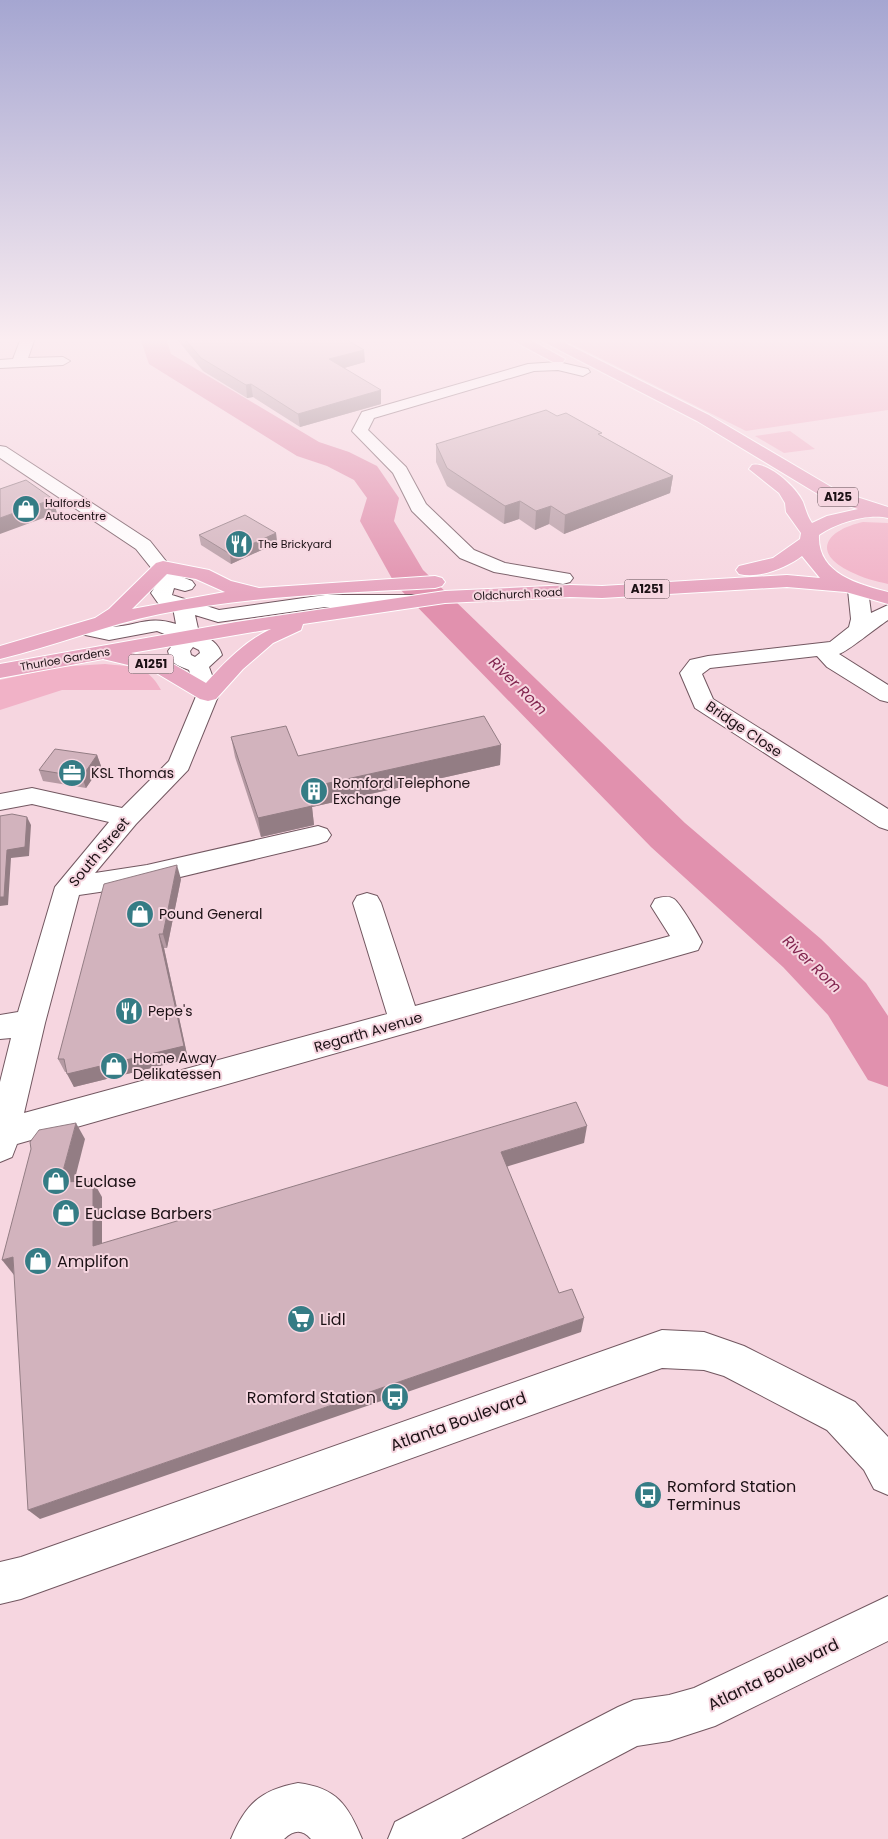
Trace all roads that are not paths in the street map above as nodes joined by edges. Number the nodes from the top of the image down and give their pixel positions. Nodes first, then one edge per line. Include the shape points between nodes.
1 (364, 424) edge
2 (683, 424) edge
3 (713, 424) edge
4 (0, 451) edge
5 (888, 514) edge
6 (809, 537) junction
7 (166, 573) junction
8 (563, 578) junction
9 (854, 588) junction
10 (443, 590) junction
11 (277, 593) junction
12 (888, 598) edge
13 (412, 601) junction
14 (182, 604) junction
15 (888, 611) edge
16 (318, 616) junction
17 (91, 626) junction
18 (859, 629) junction
19 (190, 636) junction
20 (823, 651) junction
21 (0, 653) edge
22 (88, 654) junction
23 (0, 671) edge
24 (208, 694) junction
25 (888, 695) edge
26 (0, 802) edge
27 (127, 818) junction
28 (888, 821) edge
29 (318, 835) dead end
30 (68, 887) junction
31 (367, 903) dead end
32 (665, 906) dead end
33 (406, 1022) junction
34 (30, 1023) junction
35 (0, 1027) edge
36 (2, 1140) edge
37 (888, 1475) edge
38 (0, 1583) edge
39 (888, 1618) edge
40 (255, 1839) edge
41 (338, 1839) edge
42 (412, 1839) edge

1 - 8 street via 360,431 400,471 418,507 467,554 521,572
2 - 6 main road via 747,460 786,490
3 - 5 main road, A125 via 832,495
4 - 7 street via 143,545
5 - 6 main road, Oldchurch Road via 853,514 830,520
6 - 8 main road, Oldchurch Road / A1251 via 787,560 765,568
6 - 9 main road via 812,558 826,574
7 - 11 main road, A1251 via 202,574 225,586
7 - 14 street via 161,593 165,599
7 - 17 main road, A1251 via 152,576 116,613
8 - 10 main road, Oldchurch Road / A1251
9 - 10 main road, Oldchurch Road / A1251 via 787,581 602,592
9 - 12 main road
9 - 18 street via 861,619
10 - 11 main road, Oldchurch Road / A1251 via 398,585
10 - 13 main road, Oldchurch Road / A1251
11 - 14 main road, Oldchurch Road / A1251
13 - 14 street via 325,601 218,616
13 - 16 main road, Oldchurch Road / A1251
14 - 17 main road, Thurloe Gardens / A1251
14 - 19 street
15 - 18 street, Bridge Close
16 - 19 main road, Oldchurch Road / A1251
16 - 24 main road, A1251 via 266,639 235,664
17 - 19 street via 109,634 158,625
17 - 21 main road, Thurloe Gardens / A1251
18 - 20 street, Bridge Close via 836,648
19 - 22 main road, Thurloe Gardens / A1251
19 - 24 street via 179,651 181,659 198,666
20 - 25 street
20 - 28 street, Bridge Close via 708,662 698,665 691,673 703,703
22 - 23 main road, Thurloe Gardens / A1251
22 - 24 main road, A1251 via 120,656 160,666
24 - 27 street, South Street via 180,764
26 - 27 street via 32,796
27 - 30 street, South Street
29 - 30 street via 147,875
30 - 34 street, South Street
31 - 33 street
32 - 33 street, Regarth Avenue via 688,942
33 - 36 street, Regarth Avenue
34 - 35 street
34 - 36 street, South Street
37 - 38 street, Atlanta Boulevard via 878,1456 841,1416 731,1359 704,1351 662,1349 413,1436 259,1495
39 - 42 street, Atlanta Boulevard via 699,1710 634,1723 592,1742
40 - 41 street via 271,1816 289,1807 306,1807 324,1816

